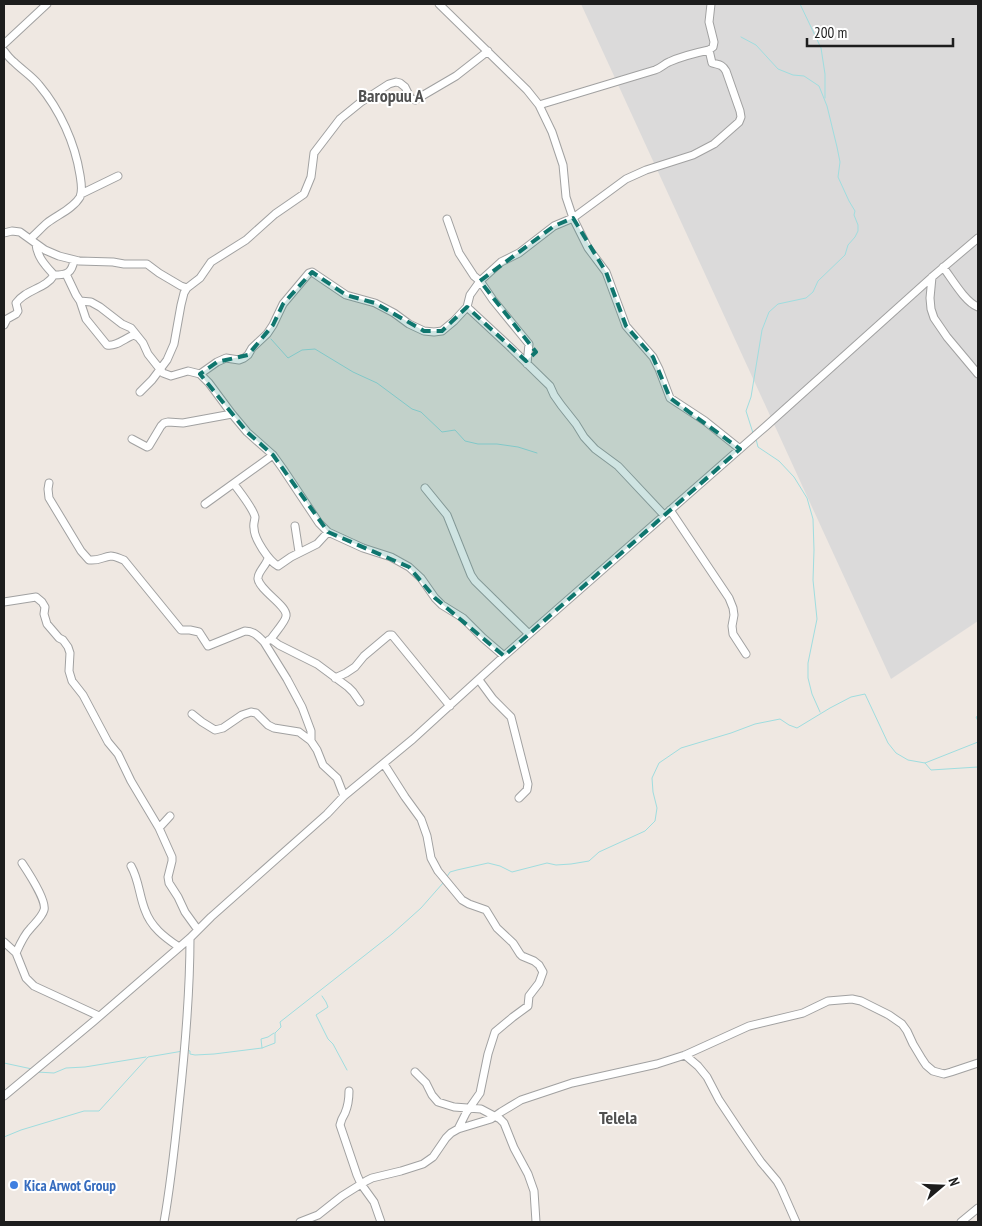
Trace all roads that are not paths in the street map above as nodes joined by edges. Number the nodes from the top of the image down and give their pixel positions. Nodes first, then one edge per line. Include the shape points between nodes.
1 (47, 4) edge
2 (439, 4) edge
3 (711, 4) edge
4 (4, 44) edge
5 (709, 50) junction
6 (4, 51) edge
7 (488, 51) junction
8 (539, 105) junction
9 (118, 176) dead end
10 (81, 194) junction
11 (447, 218) dead end
12 (573, 218) junction
13 (4, 233) edge
14 (978, 238) edge
15 (30, 239) junction
16 (36, 244) junction
17 (74, 260) junction
18 (944, 267) junction
19 (66, 274) junction
20 (54, 275) junction
21 (932, 277) junction
22 (480, 281) junction
23 (187, 288) junction
24 (80, 301) junction
25 (467, 307) junction
26 (978, 307) edge
27 (4, 325) edge
28 (138, 337) junction
29 (527, 364) junction
30 (160, 370) junction
31 (200, 374) junction
32 (978, 374) edge
33 (140, 392) dead end
34 (232, 414) junction
35 (132, 439) dead end
36 (740, 449) junction
37 (273, 455) junction
38 (49, 483) dead end
39 (234, 484) junction
40 (424, 488) dead end
41 (205, 504) dead end
42 (667, 512) junction
43 (295, 526) dead end
44 (328, 532) junction
45 (299, 552) junction
46 (268, 558) junction
47 (4, 602) edge
48 (529, 634) junction
49 (267, 640) junction
50 (746, 654) dead end
51 (504, 656) junction
52 (334, 678) junction
53 (479, 680) junction
54 (360, 702) dead end
55 (450, 706) junction
56 (192, 714) dead end
57 (311, 741) junction
58 (384, 764) junction
59 (344, 796) junction
60 (519, 798) dead end
61 (170, 816) dead end
62 (159, 828) junction
63 (22, 863) dead end
64 (131, 866) dead end
65 (198, 930) junction
66 (190, 938) junction
67 (4, 942) edge
68 (179, 947) junction
69 (16, 953) junction
70 (99, 1016) junction
71 (685, 1055) junction
72 (978, 1063) edge
73 (415, 1072) dead end
74 (349, 1091) dead end
75 (4, 1096) edge
76 (470, 1108) junction
77 (495, 1116) junction
78 (458, 1129) junction
79 (360, 1184) junction
80 (978, 1208) edge
81 (164, 1222) edge
82 (300, 1222) edge
83 (381, 1222) edge
84 (536, 1222) edge
85 (796, 1222) edge
86 (962, 1222) edge

1 - 4 street
2 - 7 street
3 - 5 street via 709,22 714,42
5 - 8 street
5 - 12 street via 712,63 720,64 726,70 740,111 739,122 703,150 626,179
6 - 10 street via 12,62 39,84 58,112 78,162
7 - 8 street
7 - 23 street via 456,76 414,100 396,82 361,102 337,123 314,153 311,177 304,194 246,240 211,262 200,278
8 - 12 street via 563,165 566,197
9 - 10 street
10 - 15 street via 78,200
11 - 22 street via 459,253
12 - 22 street via 554,226 519,253 501,262
12 - 36 street via 588,248 606,272 626,326 653,357 670,398
13 - 15 street via 20,232
14 - 18 street
15 - 16 street
16 - 17 street
16 - 20 street via 40,258
17 - 19 street via 72,269
17 - 23 street via 147,264
18 - 21 street
18 - 26 street via 966,297
19 - 20 street
19 - 24 street
20 - 27 street via 19,299 16,314
21 - 32 street via 930,304 934,318
21 - 36 street
22 - 25 street
22 - 29 street via 529,344
23 - 30 street via 174,344
24 - 28 street via 100,307 131,328
24 - 28 street via 86,318 107,345
25 - 29 street
25 - 31 street via 442,331 424,331 375,304 346,295 312,272 283,304 267,334 244,358 226,358
28 - 30 street
29 - 42 street via 550,386 561,406 595,449
30 - 31 street via 171,376 188,372
30 - 33 street
31 - 34 street
34 - 35 street via 164,423 147,447
34 - 37 street
36 - 42 street
37 - 39 street
37 - 44 street
38 - 49 street via 48,498 89,560 115,556 124,560 181,630 199,632 208,646 245,631
39 - 41 street
39 - 46 street via 254,516 255,536
40 - 48 street via 447,515 475,581
42 - 48 street
42 - 50 street via 729,598 734,615 734,634
43 - 45 street
44 - 45 street via 317,544
44 - 51 street via 409,567 442,605 463,618
45 - 46 street via 278,566
46 - 49 street via 258,579 287,615
47 - 62 street via 36,597 42,602 47,624 68,647 72,681
48 - 51 street
49 - 52 street via 308,659
49 - 57 street via 299,701 311,731
51 - 53 street
52 - 54 street
52 - 55 street via 346,673 392,635
53 - 55 street
53 - 60 street via 511,717 528,784
55 - 58 street
56 - 57 street via 217,730 245,714 256,713 268,725 299,732
57 - 59 street via 323,766 337,778
58 - 59 street
58 - 76 street via 421,820 431,858 438,871 462,900 486,910 520,954 539,965 544,972 529,996 528,1006 495,1032 480,1094
59 - 65 street
61 - 62 street
62 - 65 street via 172,857 169,883
63 - 69 street via 45,908
64 - 68 street via 150,922
65 - 66 street
66 - 68 street
66 - 81 street via 183,1066
67 - 69 street
68 - 70 street
69 - 70 street via 26,978 34,986
70 - 75 street
71 - 72 street via 749,1026 803,1013 828,1001 852,999 877,1008 902,1024 922,1059 933,1071 944,1074
71 - 77 street via 554,1089 522,1100
71 - 85 street via 698,1066 777,1181
73 - 76 street via 438,1102
74 - 79 street via 340,1125
76 - 77 street
76 - 78 street
77 - 78 street
77 - 84 street via 504,1123 528,1174 535,1193
78 - 79 street via 448,1135 423,1164
79 - 82 street via 318,1214
79 - 83 street via 374,1202
80 - 86 street

